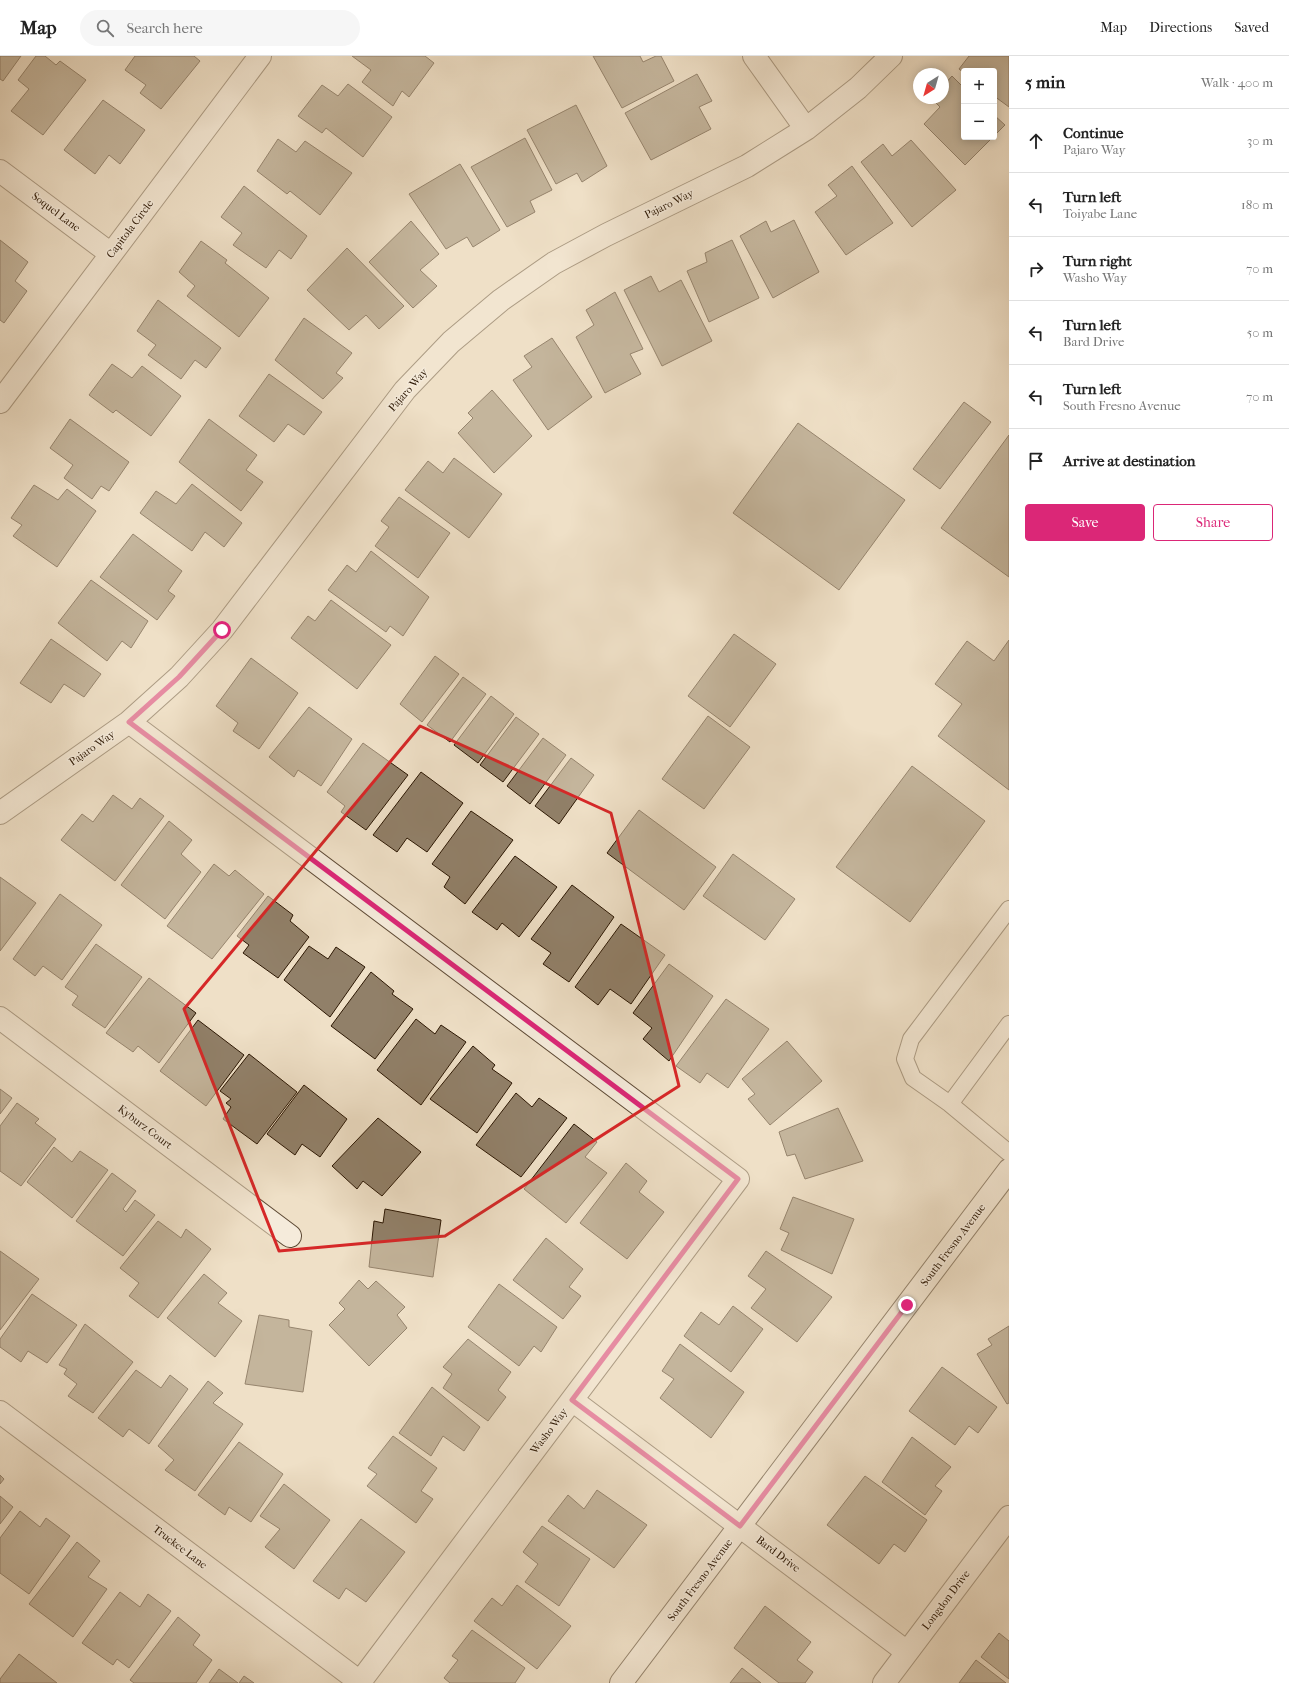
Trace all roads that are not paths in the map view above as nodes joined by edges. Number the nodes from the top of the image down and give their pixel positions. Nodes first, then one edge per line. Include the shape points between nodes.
1 (260, 56) edge
2 (754, 56) edge
3 (891, 56) edge
4 (806, 129) junction
5 (0, 171) edge
6 (111, 254) junction
7 (0, 402) edge
8 (129, 722) junction
9 (0, 813) edge
10 (1009, 909) edge
11 (0, 1018) edge
12 (1009, 1024) edge
13 (950, 1104) junction
14 (1009, 1153) edge
15 (1009, 1170) edge
16 (290, 1236) dead end
17 (572, 1400) junction
18 (0, 1412) edge
19 (1009, 1517) edge
20 (740, 1526) junction
21 (907, 1652) junction
22 (360, 1682) edge
23 (622, 1683) edge
24 (884, 1683) edge

1 - 6 street, Capitola Circle
2 - 4 street
3 - 4 street, Pajaro Way via 858,88
4 - 8 street, Pajaro Way via 747,166 606,234 554,263 501,300 452,342 405,390 222,630 179,677
5 - 6 street, Soquel Lane
6 - 7 street, Capitola Circle
8 - 9 street, Pajaro Way
8 - 17 street, Washo Way via 738,1179
10 - 13 lane via 911,1039 905,1059 913,1078
11 - 16 street, Kyburz Court
12 - 13 lane
13 - 14 lane
15 - 20 street, South Fresno Avenue
17 - 20 street, Bard Drive
17 - 22 street, Washo Way
18 - 22 street, Truckee Lane
19 - 21 street, Longdon Drive
20 - 21 street, Bard Drive
20 - 23 street, South Fresno Avenue
21 - 24 street, Longdon Drive

